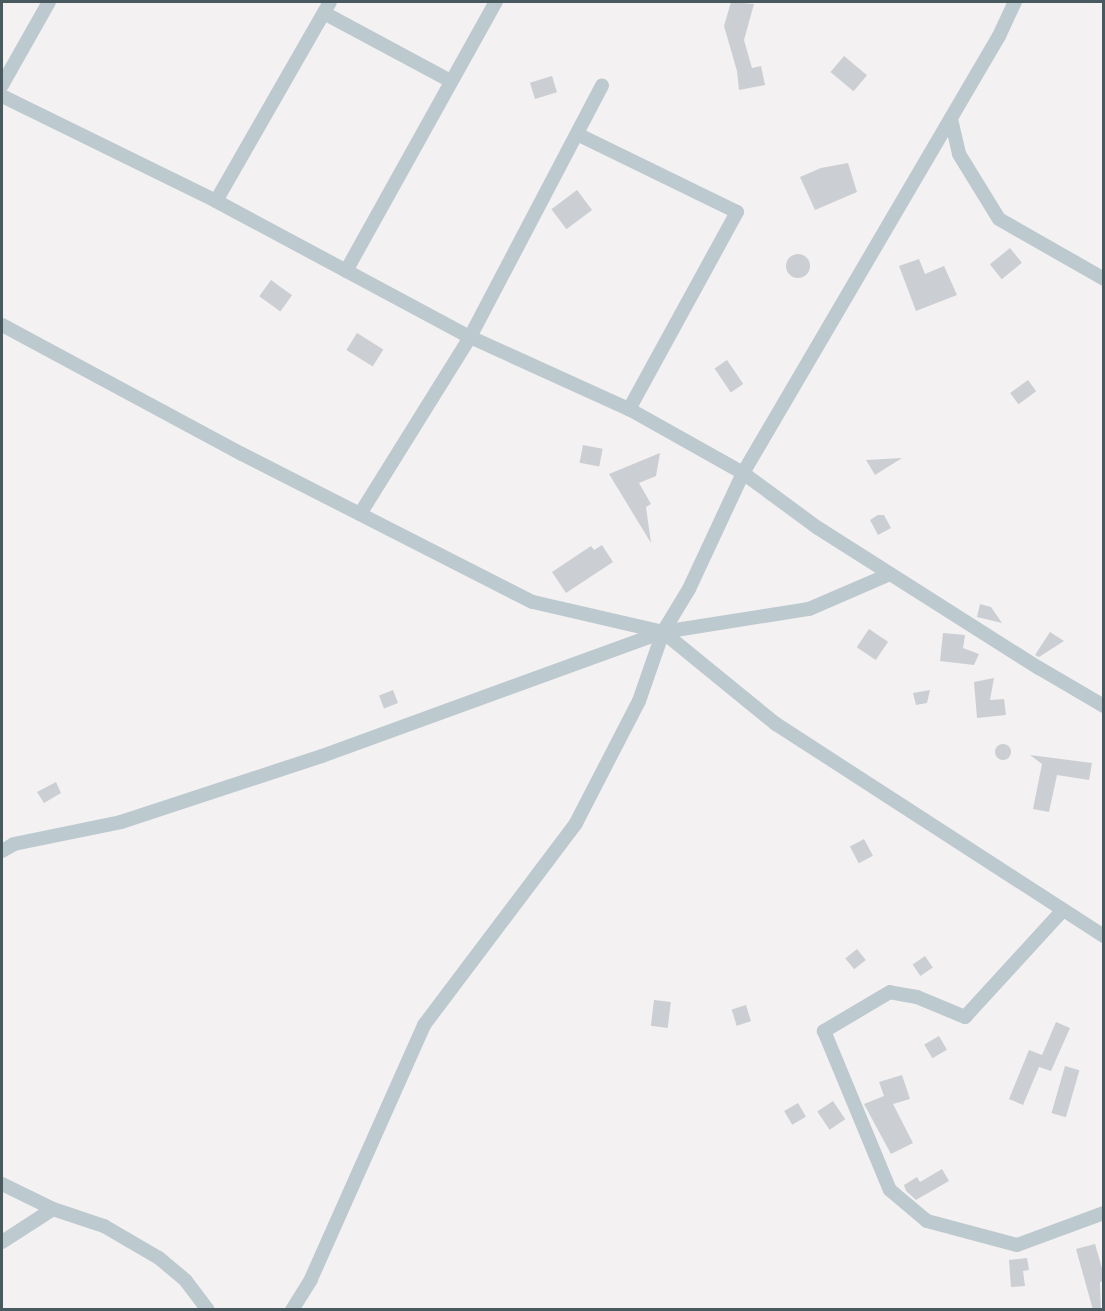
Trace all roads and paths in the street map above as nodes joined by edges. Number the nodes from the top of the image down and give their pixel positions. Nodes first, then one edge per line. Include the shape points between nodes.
1 (49, 2) edge
2 (496, 2) edge
3 (1015, 2) edge
4 (327, 7) edge
5 (451, 81) junction
6 (2, 85) edge
7 (602, 86) dead end
8 (2, 96) edge
9 (951, 119) junction
10 (577, 134) junction
11 (216, 201) junction
12 (346, 270) junction
13 (1104, 279) edge
14 (2, 325) edge
15 (470, 337) junction
16 (629, 409) junction
17 (743, 473) junction
18 (360, 514) junction
19 (890, 574) junction
20 (663, 632) junction
21 (1104, 706) edge
22 (2, 851) edge
23 (1063, 910) junction
24 (1104, 936) edge
25 (2, 1184) edge
26 (53, 1209) junction
27 (1104, 1213) edge
28 (2, 1242) edge
29 (208, 1310) edge
30 (292, 1310) edge

1 - 6 street
2 - 5 street
3 - 9 street
4 - 5 street
4 - 11 street
5 - 12 street
7 - 10 street
8 - 11 street
9 - 13 street via 959,154 999,219
9 - 17 street
10 - 15 street
10 - 16 street via 737,212
11 - 12 street
12 - 15 street
14 - 18 street
15 - 16 street
15 - 18 street
16 - 17 street
17 - 19 street
17 - 20 street via 689,589
18 - 20 street via 533,603
19 - 20 street via 809,609
19 - 21 street
20 - 22 street via 322,756 121,822 14,844
20 - 23 street via 776,724
20 - 30 street via 639,701 576,823 424,1025 311,1279
23 - 24 street
23 - 27 street via 965,1017 917,997 890,992 824,1031 890,1190 927,1221 1017,1245
25 - 26 street
26 - 28 street
26 - 29 street via 104,1226 159,1258 186,1281

